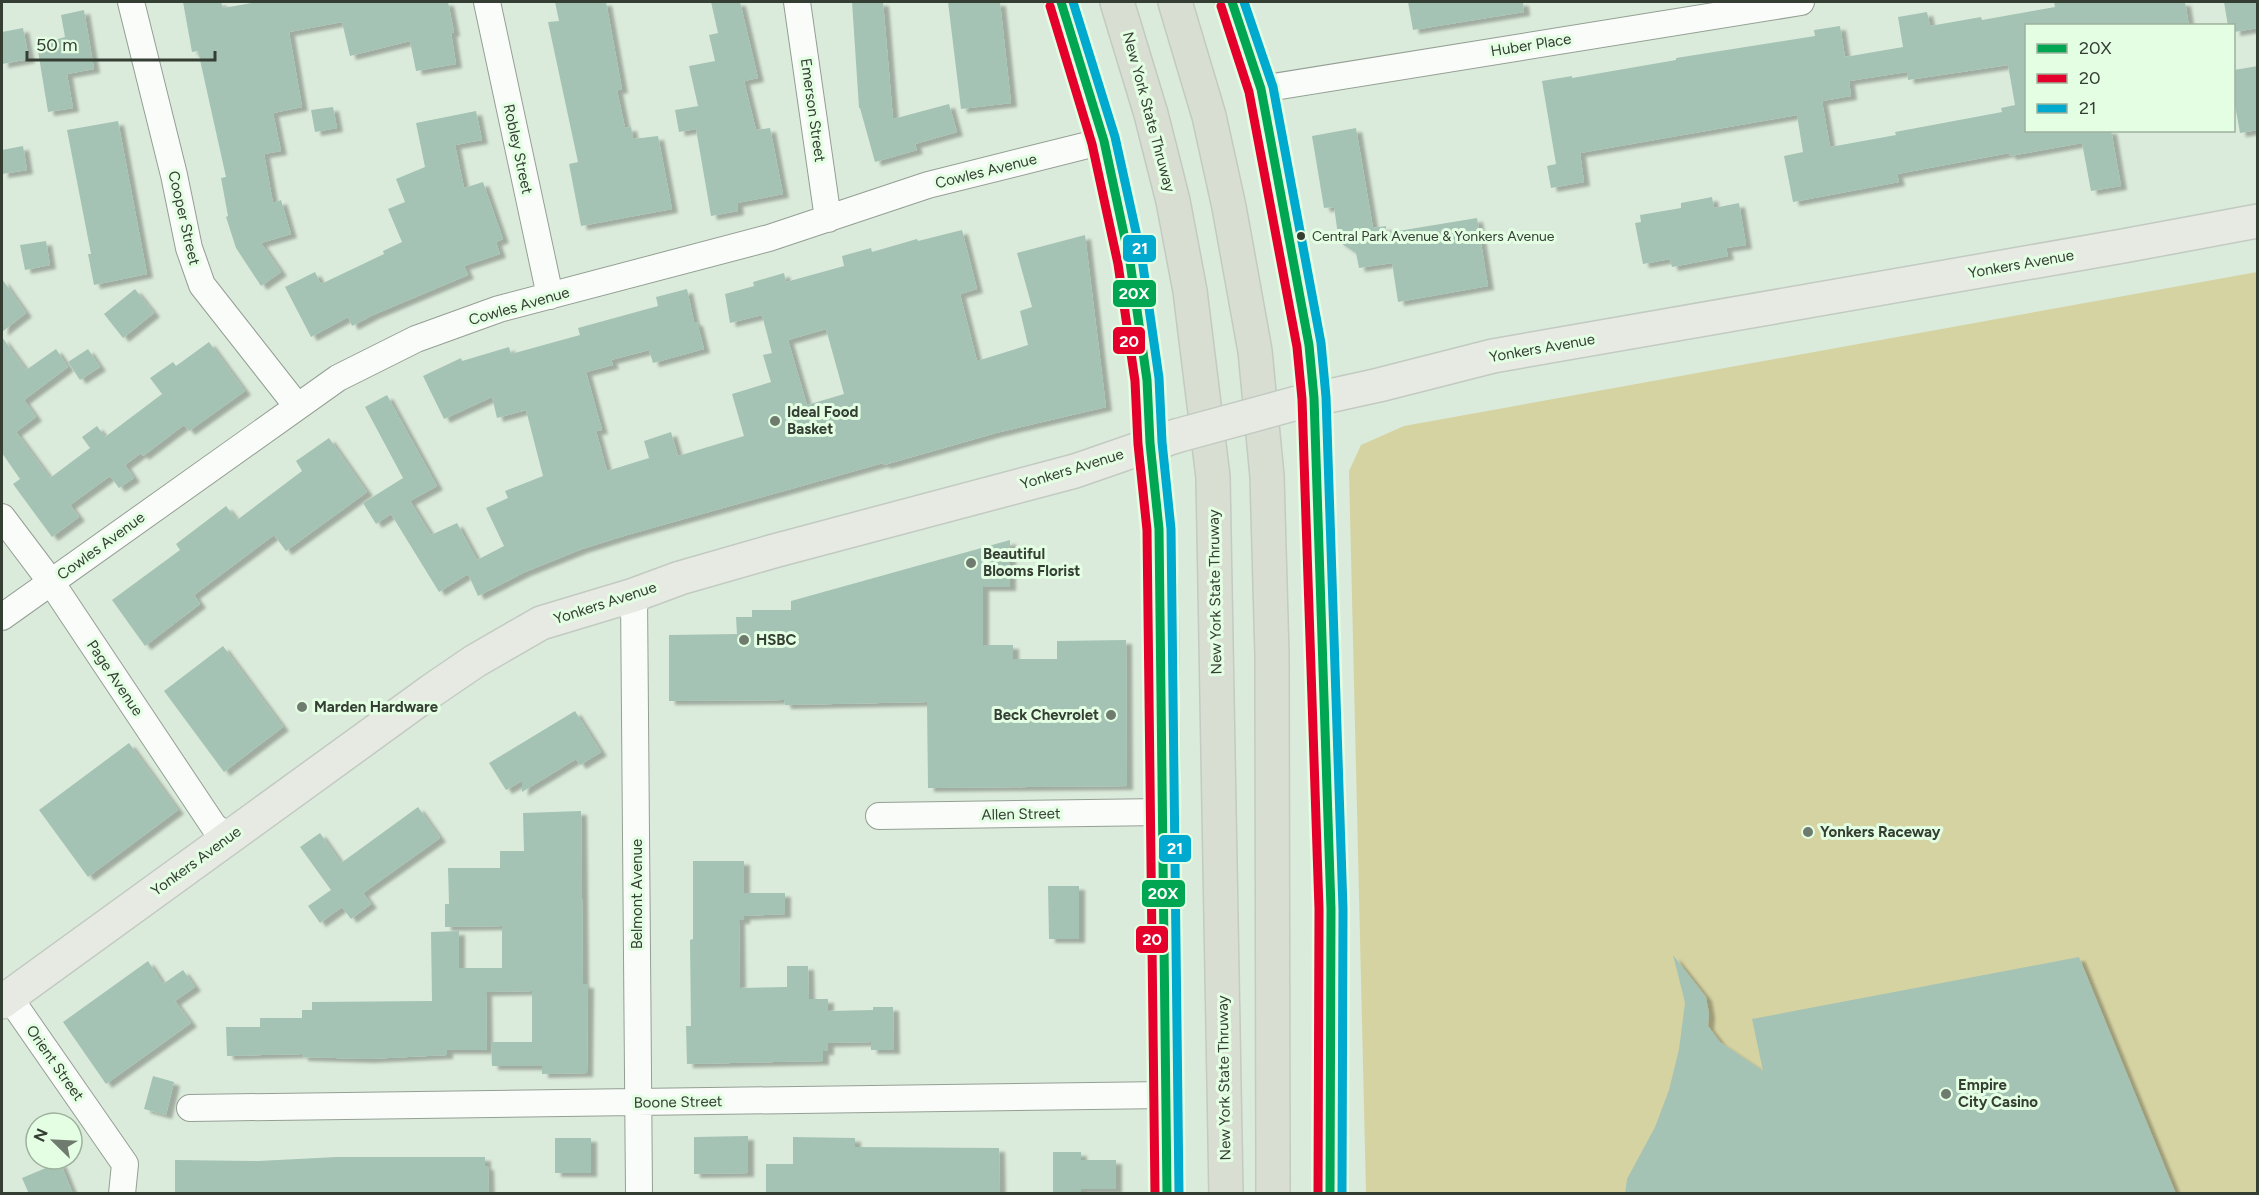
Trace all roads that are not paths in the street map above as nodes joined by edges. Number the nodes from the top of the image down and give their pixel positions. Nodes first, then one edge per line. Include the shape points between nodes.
1 (131, 2) edge
2 (487, 2) edge
3 (797, 2) edge
4 (1061, 2) edge
5 (1118, 2) edge
6 (1175, 2) edge
7 (1232, 2) edge
8 (1801, 2) edge
9 (1261, 89) junction
10 (1104, 141) junction
11 (828, 219) junction
12 (2258, 221) edge
13 (550, 296) junction
14 (1305, 401) junction
15 (297, 406) junction
16 (1163, 440) junction
17 (2, 517) edge
18 (51, 582) junction
19 (634, 595) junction
20 (2, 617) edge
21 (1162, 812) junction
22 (879, 816) dead end
23 (227, 838) junction
24 (5, 1000) edge
25 (1166, 1095) junction
26 (638, 1103) junction
27 (190, 1108) dead end
28 (122, 1194) edge
29 (639, 1194) edge
30 (1167, 1194) edge
31 (1226, 1194) edge
32 (1273, 1194) edge
33 (1330, 1194) edge

1 - 15 street, Cooper Street via 189,248 202,285
2 - 13 street, Robley Street
3 - 11 street, Emerson Street
4 - 10 main road
5 - 31 highway, New York State Thruway via 1173,201 1190,291 1213,477
6 - 32 highway via 1209,116 1229,207 1255,351 1267,476 1272,655
7 - 9 main road
8 - 9 street, Huber Place
9 - 14 main road via 1309,345
10 - 11 street, Cowles Avenue via 928,185
10 - 16 main road via 1130,262 1147,380
11 - 13 street, Cowles Avenue
12 - 14 main road, Yonkers Avenue via 1493,356
13 - 15 street, Cowles Avenue via 499,309 416,339 338,378
14 - 16 main road, Yonkers Avenue, bridge
14 - 33 main road via 1331,909
15 - 18 street, Cowles Avenue
16 - 19 main road, Yonkers Avenue via 1075,471 774,551
16 - 21 main road via 1159,529
17 - 18 street, Page Avenue
18 - 20 street, Cowles Avenue
18 - 23 street, Page Avenue via 213,825
19 - 23 main road, Yonkers Avenue via 541,623 475,661
19 - 26 street, Belmont Avenue
21 - 22 street, Allen Street
21 - 25 main road
23 - 24 main road, Yonkers Avenue
24 - 28 street, Orient Street via 125,1164
25 - 26 street, Boone Street
25 - 30 main road
26 - 27 street, Boone Street
26 - 29 street, Belmont Avenue

